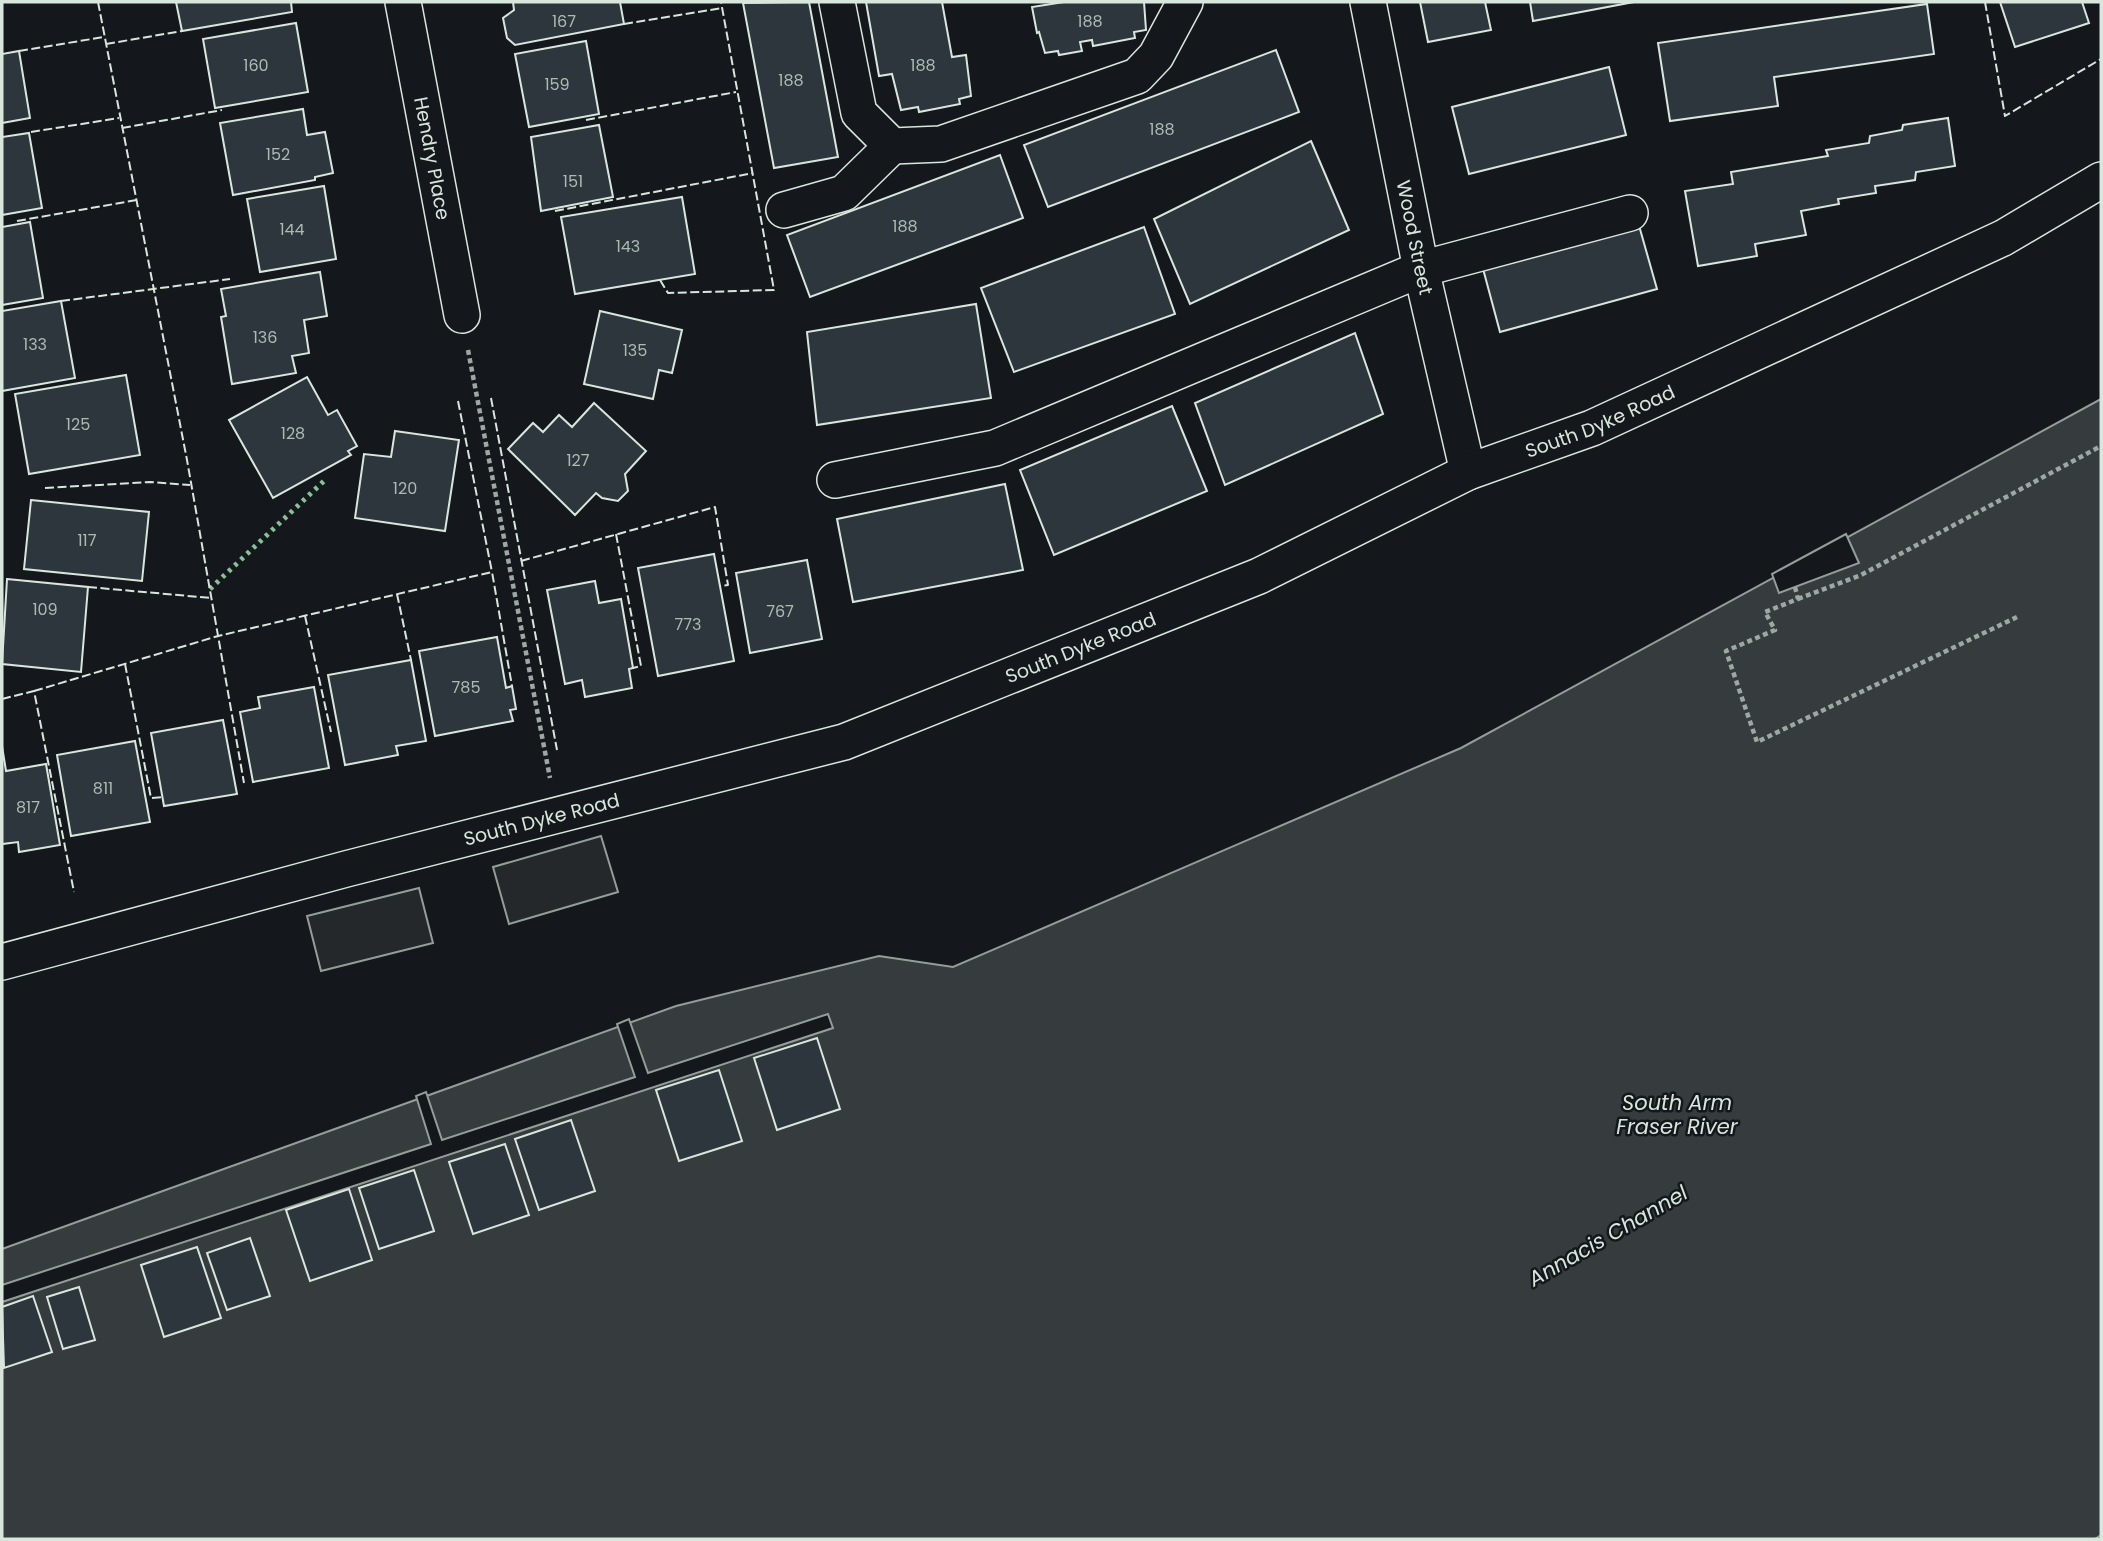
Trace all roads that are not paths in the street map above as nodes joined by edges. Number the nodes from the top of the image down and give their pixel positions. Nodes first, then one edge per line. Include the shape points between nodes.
1 (403, 2) edge
2 (837, 2) edge
3 (1185, 2) edge
4 (1368, 2) edge
5 (892, 146) junction
6 (2101, 180) edge
7 (784, 210) dead end
8 (1630, 213) dead end
9 (1421, 269) junction
10 (462, 315) road end
11 (1468, 471) junction
12 (835, 480) dead end
13 (2, 961) edge

1 - 10 street, Hendry Place
2 - 5 street via 859,113
3 - 5 street via 1156,56 1137,76 942,144
4 - 9 street, Wood Street
5 - 7 street via 844,193
6 - 11 street, South Dyke Road via 2003,238 1592,428
8 - 9 street
9 - 11 street, Wood Street
9 - 12 street via 995,448
11 - 13 street, South Dyke Road via 1259,576 844,742

